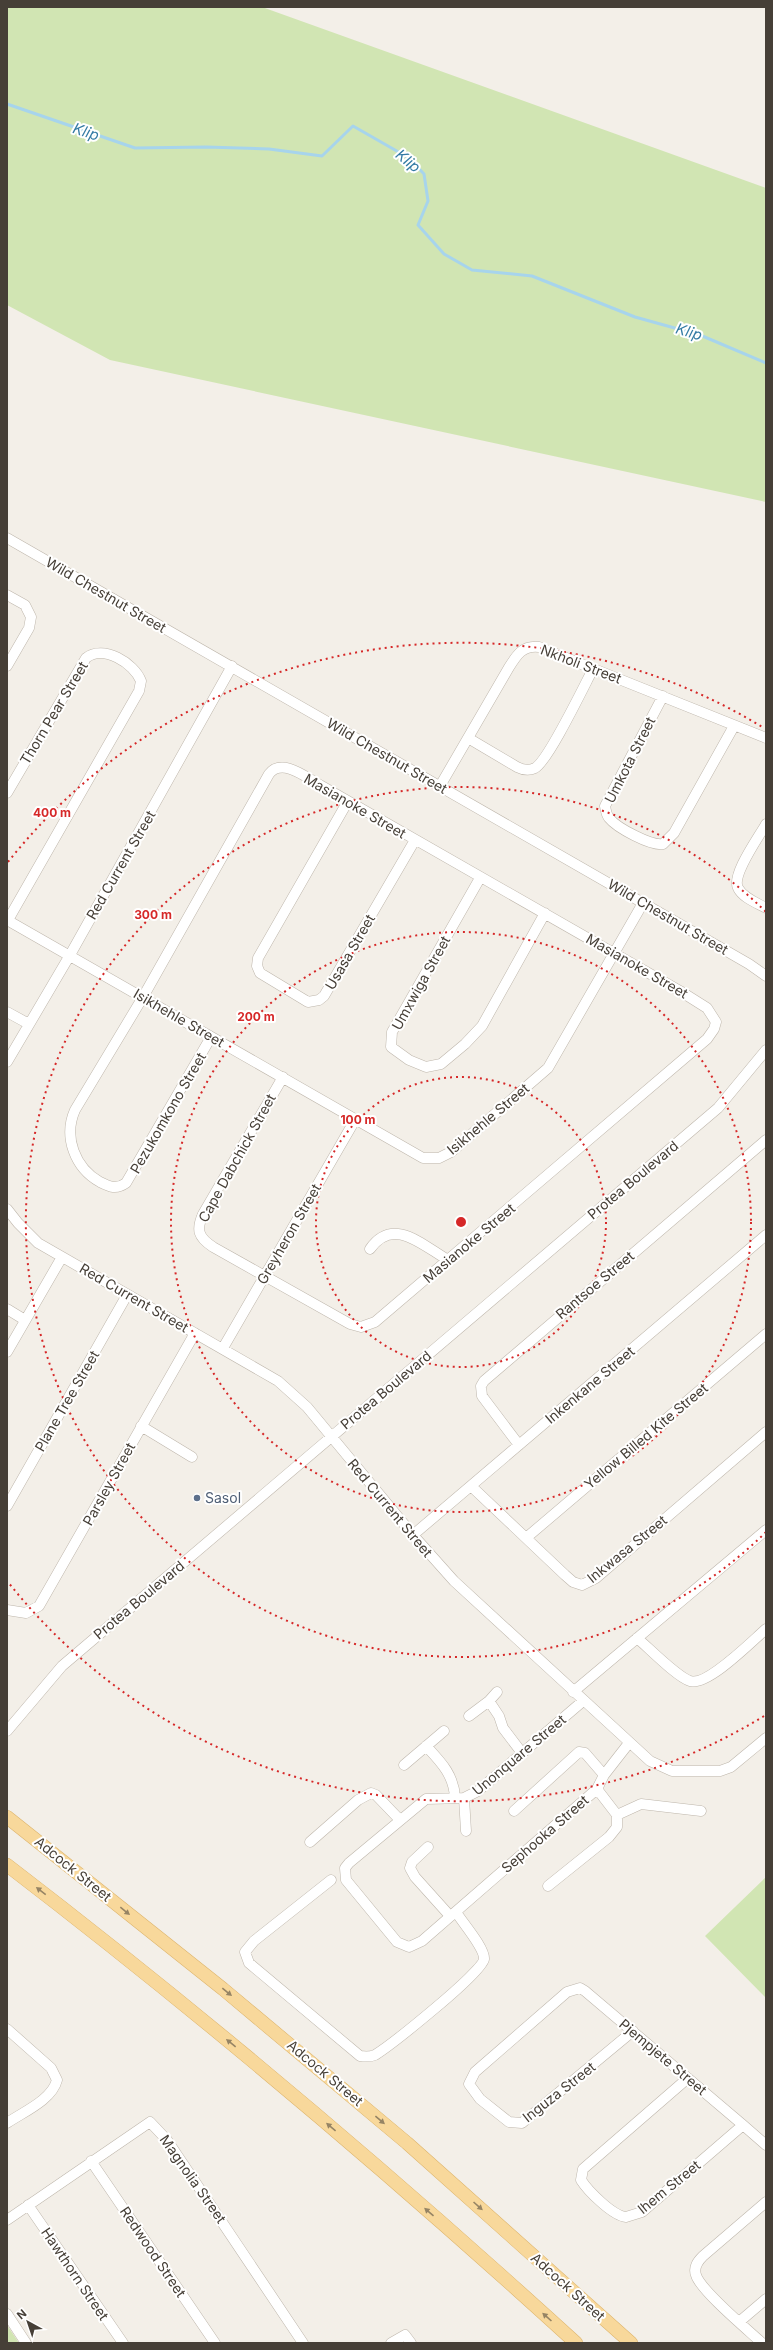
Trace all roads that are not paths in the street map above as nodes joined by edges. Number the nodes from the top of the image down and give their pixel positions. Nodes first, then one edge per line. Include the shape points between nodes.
1 (7, 538) edge
2 (7, 595) edge
3 (7, 666) edge
4 (232, 666) junction
5 (593, 669) junction
6 (663, 696) junction
7 (734, 726) junction
8 (468, 738) junction
9 (766, 738) edge
10 (440, 786) junction
11 (7, 793) edge
12 (348, 801) junction
13 (766, 824) edge
14 (414, 840) junction
15 (480, 878) junction
16 (644, 902) junction
17 (766, 908) edge
18 (545, 914) junction
19 (7, 920) edge
20 (614, 954) junction
21 (70, 956) junction
22 (766, 976) edge
23 (143, 997) junction
24 (7, 1012) edge
25 (29, 1024) junction
26 (211, 1037) junction
27 (766, 1050) edge
28 (7, 1062) edge
29 (283, 1077) junction
30 (355, 1120) junction
31 (766, 1140) edge
32 (7, 1209) edge
33 (766, 1235) edge
34 (370, 1250) dead end
35 (62, 1257) junction
36 (448, 1260) junction
37 (266, 1276) junction
38 (127, 1295) junction
39 (7, 1310) edge
40 (25, 1320) junction
41 (194, 1333) junction
42 (766, 1334) edge
43 (223, 1348) junction
44 (7, 1352) edge
45 (141, 1426) junction
46 (766, 1432) edge
47 (330, 1437) junction
48 (519, 1445) junction
49 (192, 1457) dead end
50 (471, 1486) junction
51 (7, 1506) edge
52 (766, 1530) edge
53 (413, 1535) junction
54 (526, 1538) junction
55 (7, 1610) edge
56 (766, 1629) edge
57 (637, 1638) junction
58 (497, 1692) dead end
59 (574, 1692) junction
60 (489, 1701) junction
61 (583, 1701) junction
62 (469, 1716) dead end
63 (7, 1731) edge
64 (444, 1731) dead end
65 (766, 1738) edge
66 (629, 1743) junction
67 (426, 1746) junction
68 (522, 1753) junction
69 (404, 1765) dead end
70 (604, 1775) junction
71 (597, 1789) junction
72 (460, 1798) junction
73 (514, 1811) dead end
74 (701, 1811) dead end
75 (617, 1815) junction
76 (7, 1817) edge
77 (400, 1820) junction
78 (466, 1831) dead end
79 (310, 1842) dead end
80 (428, 1847) dead end
81 (7, 1865) edge
82 (331, 1880) dead end
83 (548, 1886) dead end
84 (453, 1914) junction
85 (557, 2000) joint
86 (7, 2029) edge
87 (633, 2031) junction
88 (688, 2078) junction
89 (7, 2123) edge
90 (743, 2125) junction
91 (766, 2145) edge
92 (91, 2162) junction
93 (766, 2202) edge
94 (28, 2205) junction
95 (7, 2220) edge
96 (766, 2299) edge
97 (7, 2314) edge
98 (739, 2322) junction
99 (26, 2343) edge
100 (123, 2343) edge
101 (215, 2343) edge
102 (303, 2343) edge
103 (391, 2343) edge
104 (410, 2343) edge
105 (576, 2343) edge
106 (631, 2343) edge
107 (762, 2343) edge

1 - 4 street, Wild Chestnut Street
2 - 3 street via 25,605 31,617 29,628
4 - 10 street, Wild Chestnut Street
4 - 21 street, Red Current Street
5 - 6 street, Nkholi Street
5 - 8 street, Nkholi Street via 539,647 524,649 508,669
5 - 8 street via 546,755 534,768 525,770 517,767
6 - 7 street, Nkholi Street
6 - 7 street, Umkota Street via 605,806 614,823 647,841 663,844 674,833
7 - 9 street, Nkholi Street
8 - 10 street, Nkholi Street
10 - 16 street, Wild Chestnut Street
11 - 19 street, Thorn Pear Street via 86,658 93,654 105,653 136,672 141,681 139,691
12 - 14 street, Masianoke Street
12 - 14 street, Usasa Street via 258,958 257,966 260,973 308,1002 324,996
12 - 23 street, Masianoke Street via 292,770 281,767 272,770
13 - 17 street via 740,868 736,881 743,895
14 - 15 street, Masianoke Street
15 - 18 street, Masianoke Street
15 - 18 street, Umxwiga Street via 392,1032 391,1047 409,1060 426,1067 441,1064 479,1030
16 - 20 street, Isikhehle Street
16 - 22 street, Wild Chestnut Street
18 - 20 street, Masianoke Street
19 - 21 street, Isikhehle Street
20 - 30 street, Isikhehle Street via 548,1068 451,1152 439,1158 423,1158
20 - 36 street, Masianoke Street via 702,1004 715,1019 714,1029 707,1039
21 - 23 street, Isikhehle Street
21 - 25 street, Red Current Street
23 - 26 street, Isikhehle Street
23 - 26 street, Pezukomkono Street via 71,1121 70,1128 77,1160 90,1176 116,1188 130,1179
24 - 25 street
25 - 28 street, Red Current Street
26 - 29 street, Isikhehle Street
27 - 47 street, Protea Boulevard via 718,1108
29 - 30 street, Isikhehle Street
29 - 37 street, Cape Dabchick Street via 207,1207 198,1228 201,1238 209,1244
30 - 37 street, Greyheron Street
31 - 48 street, Rantsoe Street via 489,1375 481,1386 482,1396
32 - 35 street, Red Current Street via 28,1234
33 - 48 street, Inkenkane Street
34 - 36 street via 381,1237 394,1232
35 - 38 street, Red Current Street
35 - 40 street
36 - 37 street, Masianoke Street via 375,1322 361,1327 350,1324
37 - 43 street, Greyheron Street
38 - 41 street, Red Current Street
38 - 51 street, Plane Tree Street
39 - 40 street
40 - 44 street
41 - 43 street, Red Current Street
41 - 45 street, Parsley Street
42 - 54 street, Yellow Billed Kite Street
43 - 47 street, Red Current Street via 290,1390
45 - 49 street
45 - 55 street, Parsley Street via 39,1606 26,1613
46 - 54 street, Inkwasa Street via 586,1584 573,1582
47 - 53 street, Red Current Street
47 - 63 street, Protea Boulevard via 67,1662
48 - 50 street, Inkenkane Street
50 - 53 street, Inkenkane Street
50 - 54 street, Inkwasa Street
52 - 57 street
53 - 59 street, Red Current Street via 454,1581
56 - 57 street via 710,1676 697,1682 686,1680
57 - 59 street
58 - 60 street
59 - 61 street, Red Current Street
60 - 62 street
60 - 68 street via 503,1728
61 - 66 street, Red Current Street
61 - 68 street, Unonquare Street
64 - 67 street
65 - 66 street, Red Current Street via 731,1766 711,1772 666,1770
66 - 70 street, Sephooka Street
67 - 69 street
67 - 72 street via 451,1776
68 - 72 street, Unonquare Street via 478,1791
70 - 71 street, Sephooka Street
70 - 73 street via 585,1753 579,1752
71 - 75 street
71 - 84 street, Sephooka Street
72 - 77 street, Unonquare Street via 426,1799
72 - 78 street
74 - 75 street via 641,1804
75 - 83 street via 618,1821 614,1832
76 -> 106 main road, Adcock Street via 223,1989 396,2133
77 - 79 street via 371,1792
77 - 84 street, Unonquare Street via 349,1863 346,1868 346,1880 403,1946 414,1946
80 - 84 street via 412,1862 410,1868
105 -> 81 main road via 395,2181 259,2065
82 - 84 street via 254,1941 245,1952 245,1957 360,2056 374,2055 390,2044 469,1979 482,1964 484,1955 480,1946
85 - 87 street, Pjempjete Street via 580,1988
85 - 87 street, Inguza Street via 472,2076 471,2088 480,2099 509,2122 522,2123 530,2119
86 - 89 street via 51,2068 57,2080 52,2091 44,2098
87 - 88 street, Pjempjete Street
88 - 90 street, Pjempjete Street
88 - 90 street, Ihem Street via 583,2168 581,2180 585,2186 616,2214 626,2218 642,2212
90 - 91 street, Pjempjete Street
92 - 94 street, Magnolia Street
92 - 101 street, Redwood Street
92 - 102 street, Magnolia Street via 150,2122 167,2140
93 - 98 street via 703,2256 695,2267 697,2279
94 - 95 street, Magnolia Street
94 - 100 street, Hawthorn Street
96 - 98 street
97 - 99 street
98 - 107 street
103 - 104 street via 405,2335

